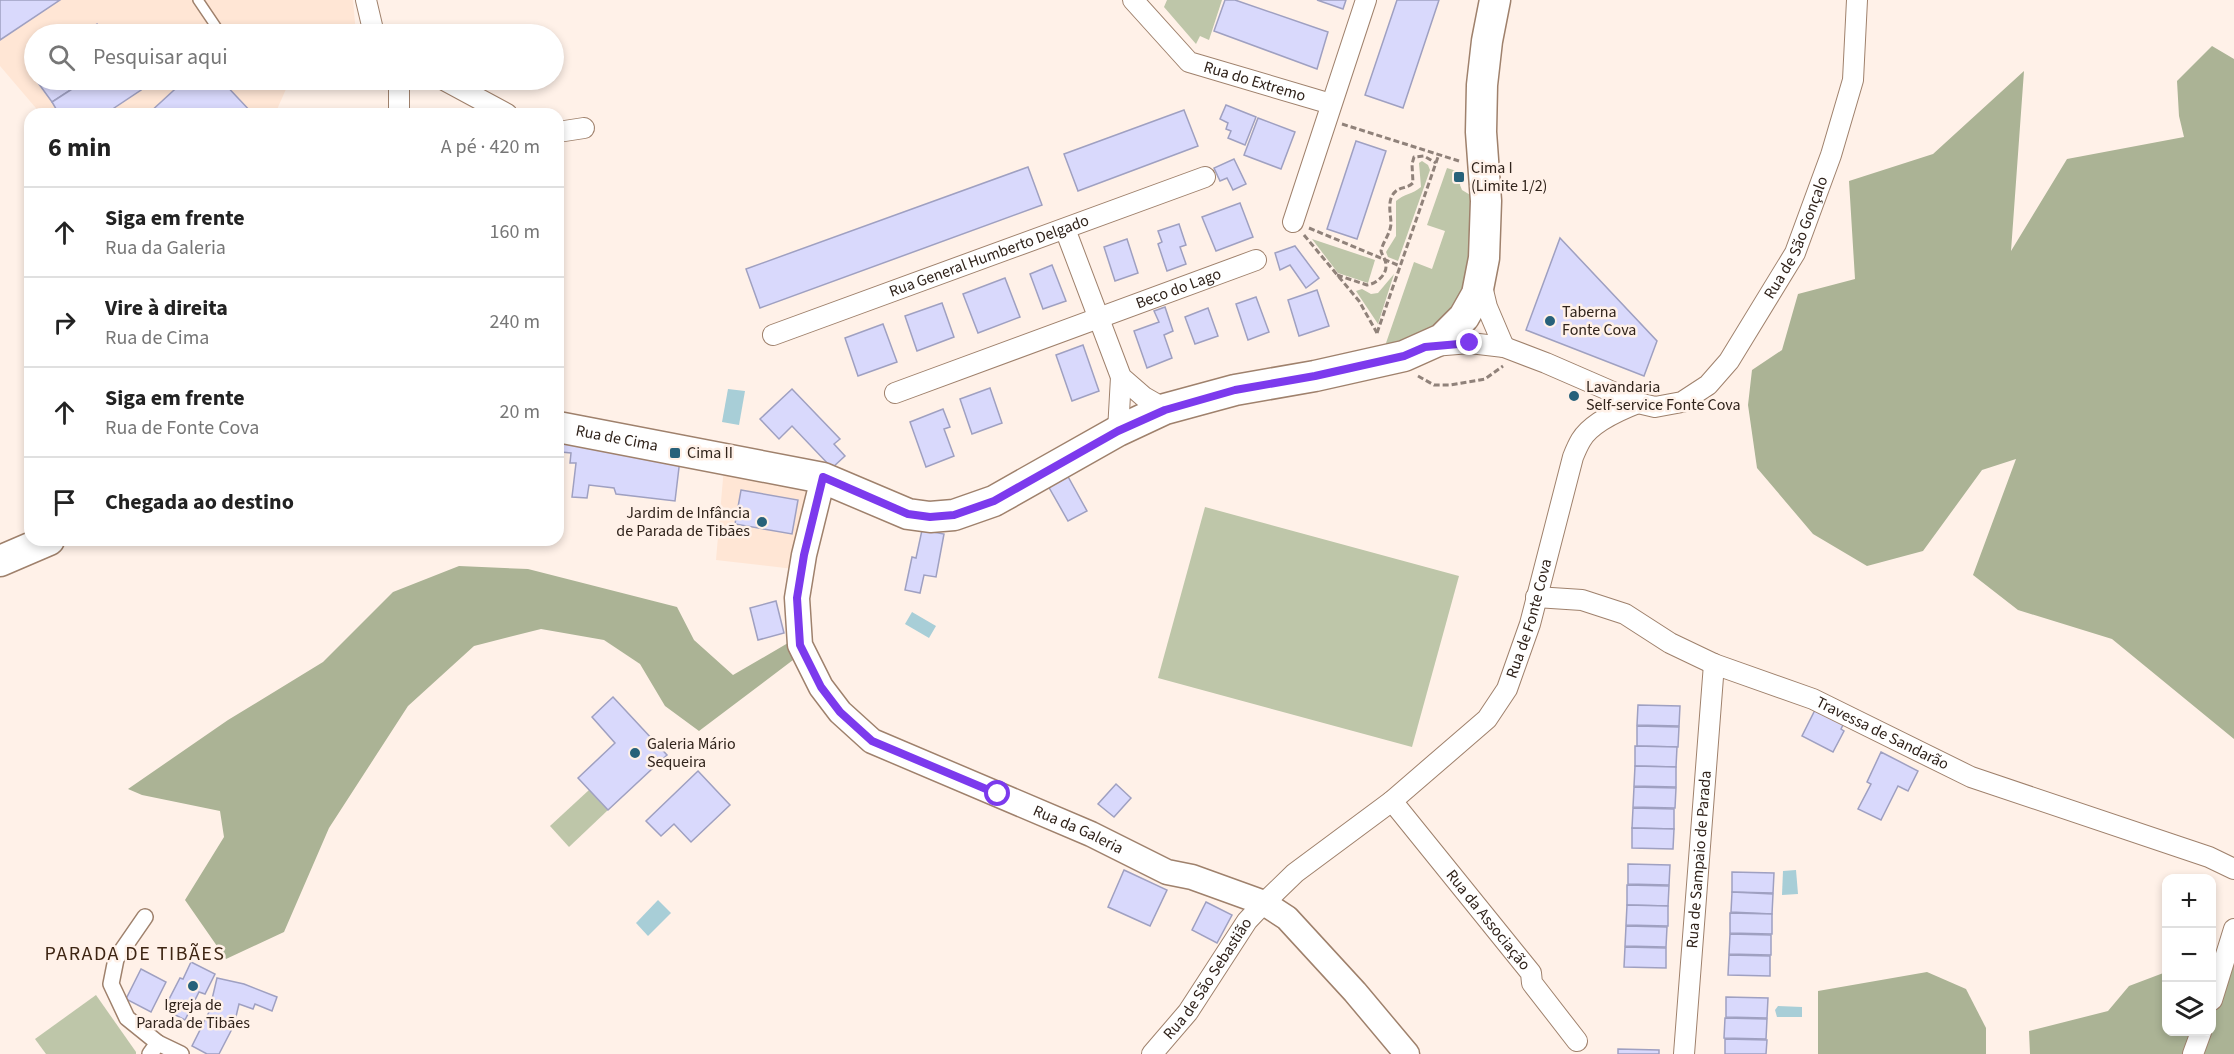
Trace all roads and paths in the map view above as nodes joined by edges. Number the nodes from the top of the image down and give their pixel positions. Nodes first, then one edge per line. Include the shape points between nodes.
1 (198, 0) edge
2 (366, 0) edge
3 (1133, 0) edge
4 (1366, 0) edge
5 (1495, 0) edge
6 (1857, 0) edge
7 (214, 24) edge
8 (372, 24) edge
9 (400, 90) edge
10 (463, 90) edge
11 (399, 108) edge
12 (496, 108) edge
13 (1329, 112) junction
14 (584, 128) dead end
15 (564, 131) edge
16 (1439, 154) junction
17 (1436, 163) junction
18 (1484, 169) junction
19 (1205, 177) dead end
20 (1293, 222) junction
21 (1065, 229) junction
22 (1256, 260) dead end
23 (1385, 260) junction
24 (1400, 266) junction
25 (1337, 275) junction
26 (1480, 278) junction
27 (1099, 316) junction
28 (773, 335) dead end
29 (1509, 349) junction
30 (1414, 351) junction
31 (1121, 377) junction
32 (895, 393) dead end
33 (1638, 403) junction
34 (1165, 410) junction
35 (564, 427) edge
36 (1118, 431) junction
37 (823, 477) junction
38 (35, 546) edge
39 (0, 561) edge
40 (1536, 597) junction
41 (1714, 664) junction
42 (1392, 801) junction
43 (2234, 869) edge
44 (1264, 903) junction
45 (145, 917) dead end
46 (2234, 929) edge
47 (2216, 985) edge
48 (2200, 1036) edge
49 (1577, 1041) dead end
50 (154, 1048) edge
51 (181, 1054) edge
52 (1152, 1054) edge
53 (1407, 1054) edge
54 (1684, 1054) edge
55 (2193, 1054) edge

1 - 7 lane
2 - 8 street
3 - 13 street, Rua do Extremo via 1189,62
4 - 13 street
5 - 18 main road, Rua de Cima via 1482,85
6 - 33 street, Rua de São Gonçalo via 1853,80 1796,253 1729,361 1708,385 1682,402 1655,406
9 - 11 street
10 - 12 street
13 - 16 path
13 - 20 street
14 - 15 street
16 - 17 path
16 - 18 path
17 - 23 path via 1424,156 1414,157 1413,183 1392,196 1391,228 1381,251
17 - 24 path
18 - 26 main road, Rua de Cima via 1484,258
19 - 21 street, Rua General Humberto Delgado
20 - 23 path
20 - 25 path
21 - 27 street
21 - 28 street, Rua General Humberto Delgado
22 - 27 street, Beco do Lago
23 - 24 path
23 - 25 path via 1386,268 1371,285
24 - 25 path via 1377,333 1359,301
26 - 29 street via 1487,307
26 - 30 main road, Rua de Cima via 1477,294 1464,317 1442,339
27 - 31 street
27 - 32 street, Beco do Lago
29 - 30 street via 1455,343
29 - 30 path via 1505,364 1485,379 1442,386 1411,371
29 - 33 street
30 - 34 main road, Rua de Cima via 1315,376 1235,390
31 - 34 street
31 - 36 street
33 - 40 street, Rua de Fonte Cova via 1602,421 1582,438 1573,457
34 - 36 main road, Rua de Cima
35 - 37 main road, Rua de Cima
36 - 37 main road, Rua de Cima via 994,501 954,515 908,514
37 - 44 street, Rua da Galeria via 797,598 800,645 821,687 840,712 872,741 1091,834 1167,872
38 - 39 main road
40 - 41 street, Travessa de Sandarão via 1582,600 1626,614 1670,643
40 - 42 street, Rua de Fonte Cova via 1507,689 1487,719
41 - 43 street, Travessa de Sandarão via 1813,699 1971,777 2209,856
41 - 54 street, Rua de Sampaio de Parada
42 - 44 street, Rua de Fonte Cova via 1295,873
42 - 49 street, Rua da Associação via 1531,973 1532,983
44 - 52 street, Rua de São Sebastião via 1247,921 1188,1012
44 - 53 street, Rua da Galeria via 1287,918
45 - 50 street via 116,959 111,984 127,1018
46 - 47 street
48 - 55 street
50 - 51 street

